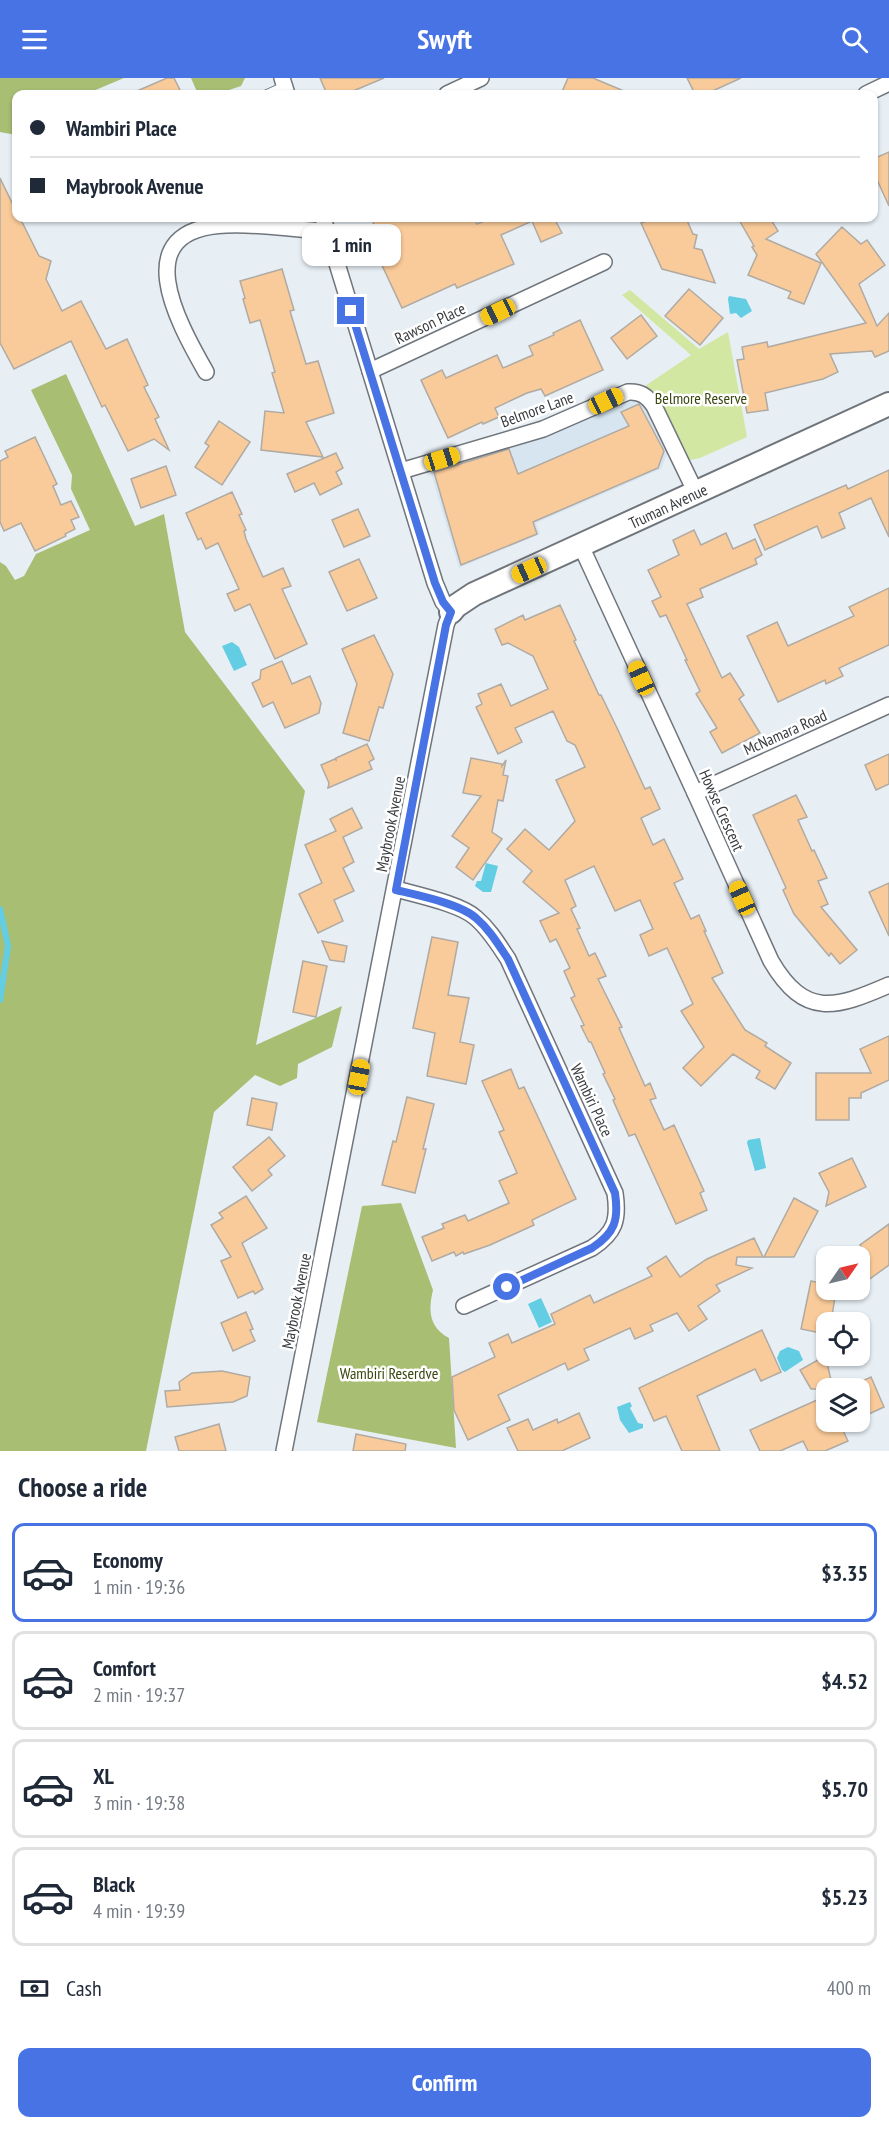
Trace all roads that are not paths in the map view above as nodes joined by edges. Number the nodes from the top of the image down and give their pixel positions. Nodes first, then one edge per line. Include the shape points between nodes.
1 (481, 78) edge
2 (889, 83) edge
3 (456, 90) edge
4 (874, 90) edge
5 (325, 224) edge
6 (604, 262) dead end
7 (370, 371) junction
8 (206, 372) dead end
9 (889, 404) edge
10 (401, 471) junction
11 (696, 493) junction
12 (581, 546) junction
13 (451, 612) junction
14 (889, 705) edge
15 (695, 793) junction
16 (396, 890) junction
17 (889, 985) edge
18 (464, 1306) dead end
19 (284, 1451) edge

1 - 3 street
2 - 4 street
5 - 7 street
5 - 8 street via 225,225 190,232 176,243 167,262 168,291 183,332
6 - 7 street, Rawson Place
7 - 10 street
9 - 11 street, Truman Avenue
10 - 11 street, Belmore Lane via 543,429 635,391 644,394 654,406
10 - 13 street via 435,583
11 - 12 street, Truman Avenue
12 - 13 street, Truman Avenue via 474,594
12 - 15 street, Howse Crescent
13 - 16 street, Maybrook Avenue
14 - 15 street, McNamara Road
15 - 17 street, Howse Crescent via 771,961 791,989 817,1002 840,1004
16 - 18 street, Wambiri Place via 474,916 492,935 508,959 615,1193 618,1210 615,1224 604,1240 592,1248
16 - 19 street, Maybrook Avenue

